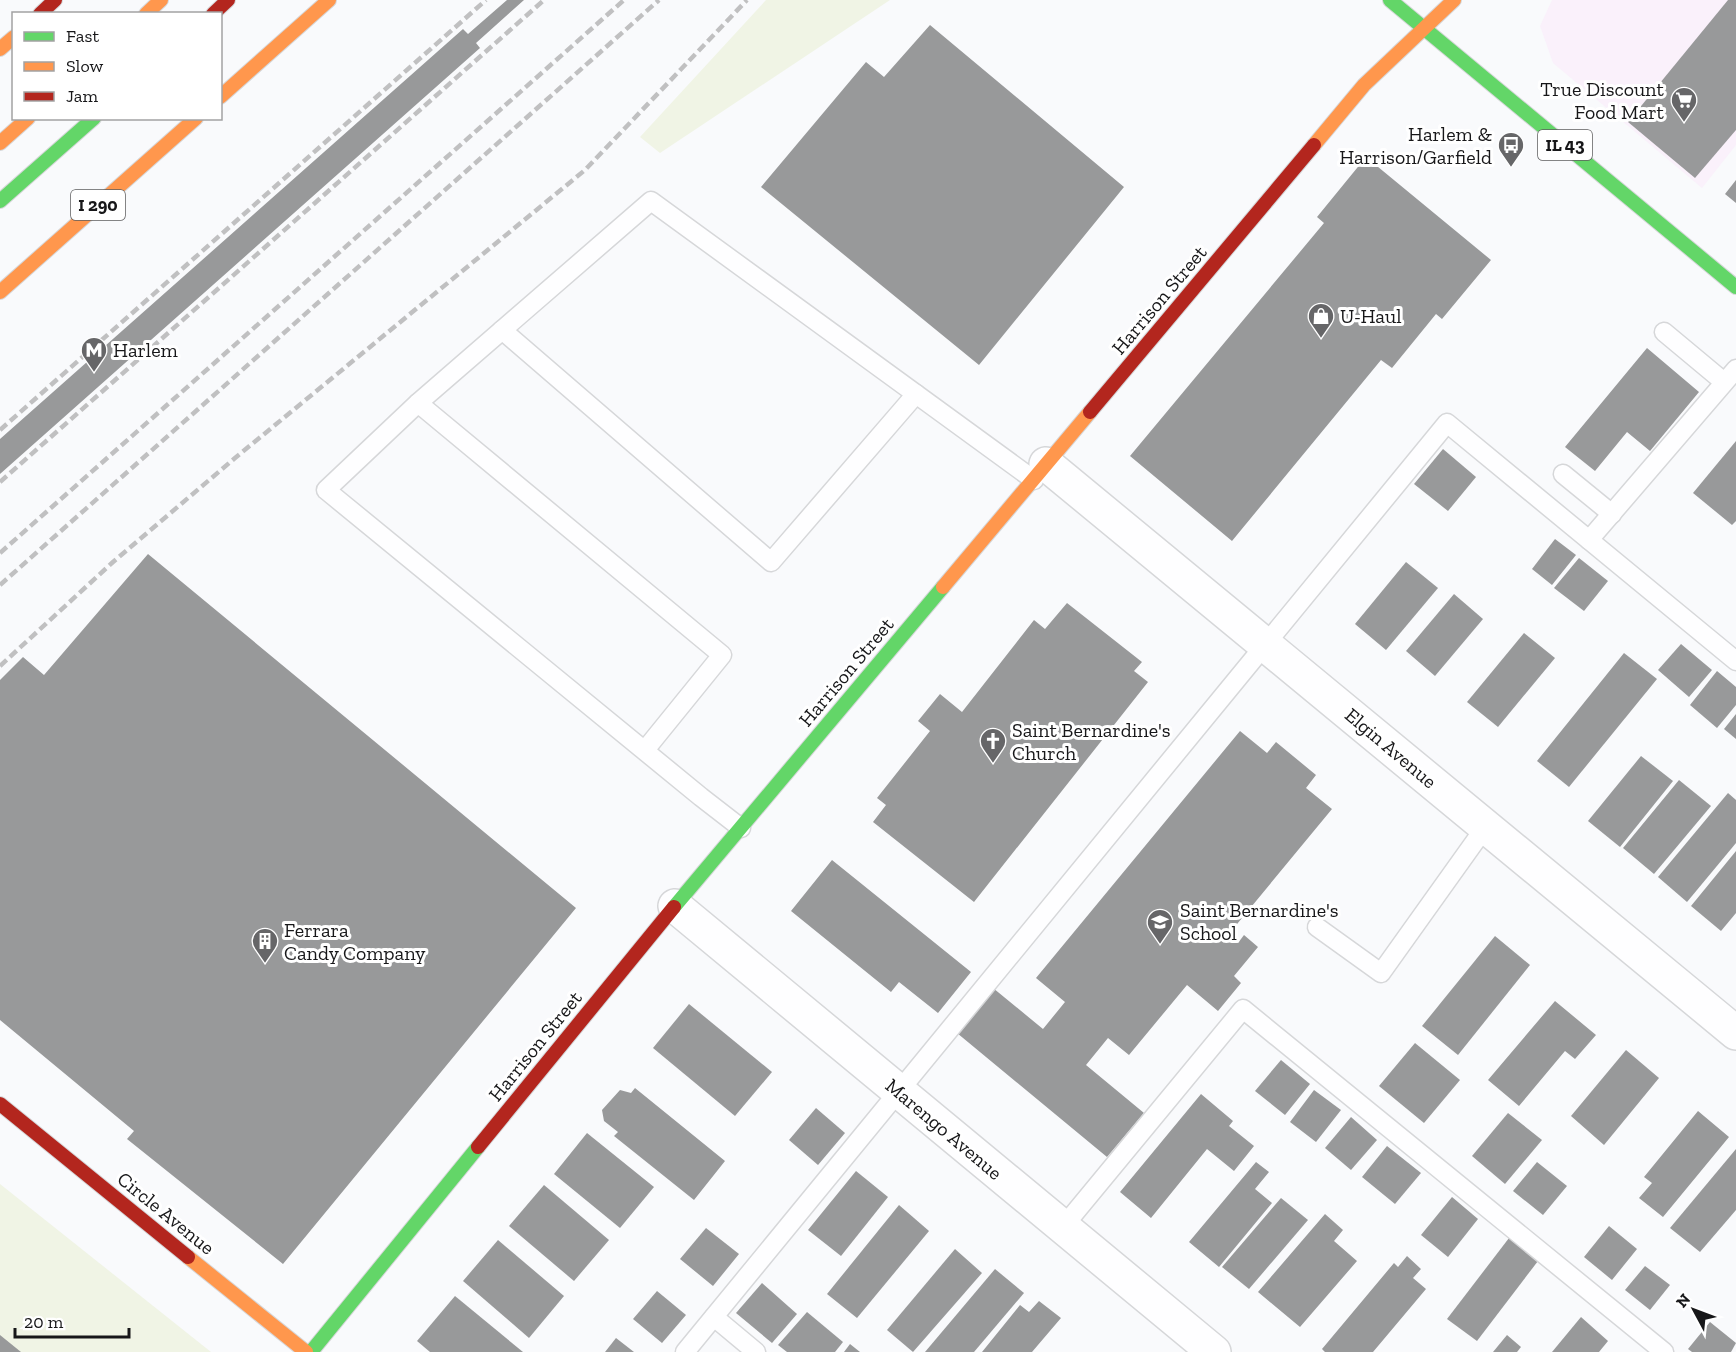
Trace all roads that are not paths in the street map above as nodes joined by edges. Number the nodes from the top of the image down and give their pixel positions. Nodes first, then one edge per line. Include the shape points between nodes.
1 (55, 0) edge
2 (161, 0) edge
3 (228, 0) edge
4 (329, 0) edge
5 (1390, 0) edge
6 (1454, 0) edge
7 (42, 12) edge
8 (148, 12) edge
9 (215, 12) edge
10 (1425, 30) junction
11 (12, 39) edge
12 (0, 49) edge
13 (222, 95) edge
14 (26, 120) edge
15 (92, 120) edge
16 (194, 120) edge
17 (0, 143) edge
18 (0, 201) edge
19 (1736, 287) edge
20 (0, 292) edge
21 (502, 330) junction
22 (1664, 332) dead end
23 (1730, 375) edge
24 (916, 394) junction
25 (418, 403) junction
26 (1040, 472) junction
27 (1563, 474) dead end
28 (1612, 514) junction
29 (1589, 540) junction
30 (1265, 644) junction
31 (1736, 661) edge
32 (645, 750) junction
33 (1486, 826) junction
34 (741, 828) junction
35 (675, 906) junction
36 (1317, 927) dead end
37 (1736, 1033) edge
38 (899, 1091) junction
39 (0, 1104) edge
40 (1063, 1227) junction
41 (714, 1317) junction
42 (306, 1352) edge
43 (311, 1352) edge
44 (685, 1352) edge
45 (756, 1352) edge
46 (1214, 1352) edge
47 (1664, 1352) edge

1 - 7 main road
2 - 8 main road
3 - 9 main road
4 - 13 main road
5 - 10 main road, IL 43
6 - 10 main road, Harrison Street
10 - 19 main road, IL 43
10 - 26 main road, Harrison Street via 1364,85
11 - 12 main road
14 - 17 main road
15 - 18 main road
16 - 20 main road, I 290
21 - 24 lane via 651,201
21 - 24 lane via 771,562
21 - 25 lane
22 - 23 lane
23 - 28 lane
24 - 26 lane
25 - 32 lane via 722,656
25 - 32 lane via 326,489
26 - 30 street, Elgin Avenue
26 - 34 main road, Harrison Street
27 - 28 lane
28 - 29 lane
29 - 30 lane via 1447,423
29 - 31 lane
30 - 33 street, Elgin Avenue
30 - 38 lane
32 - 34 lane
33 - 36 lane via 1380,973
33 - 37 street, Elgin Avenue
34 - 35 main road, Harrison Street
35 - 38 street, Marengo Avenue
35 - 43 main road, Harrison Street
38 - 40 street, Marengo Avenue
38 - 41 lane
39 - 42 main road, Circle Avenue
40 - 46 street, Marengo Avenue
40 - 47 lane via 1243,1009
41 - 44 lane
41 - 45 lane

